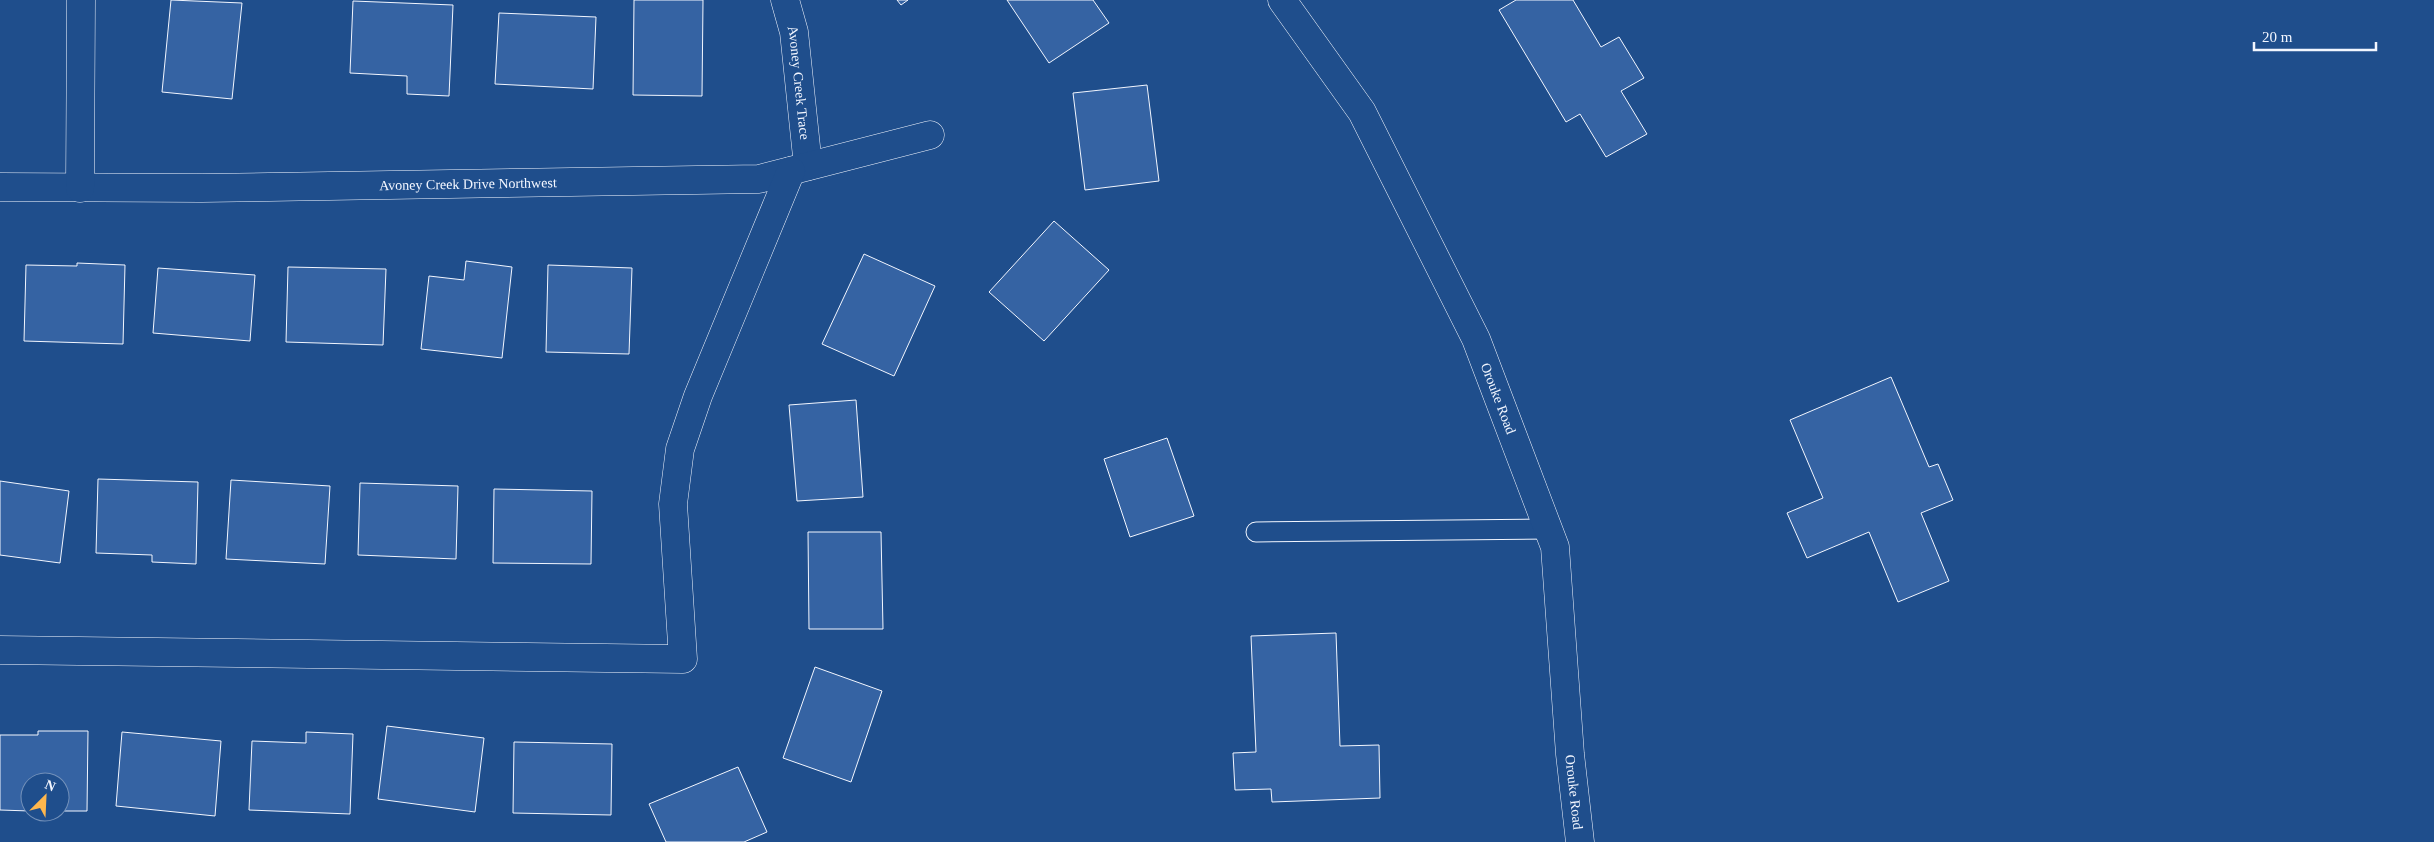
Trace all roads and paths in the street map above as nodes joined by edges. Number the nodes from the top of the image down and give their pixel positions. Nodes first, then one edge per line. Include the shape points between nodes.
1 (81, 0) edge
2 (785, 0) edge
3 (1282, 0) edge
4 (930, 135) dead end
5 (799, 168) junction
6 (0, 187) edge
7 (80, 188) junction
8 (1548, 529) junction
9 (1256, 532) dead end
10 (0, 650) edge
11 (1580, 842) edge

1 - 7 street
2 - 5 street, Avoney Creek Trace via 794,32
3 - 8 street, Orouke Road via 1362,112 1472,330
4 - 5 street, Avoney Creek Drive Northwest
5 - 7 street, Avoney Creek Drive Northwest via 759,179
5 - 10 street via 698,396 680,449 673,504 683,658
6 - 7 street, Avoney Creek Drive Northwest
8 - 9 lane
8 - 11 street, Orouke Road via 1555,547 1570,761

